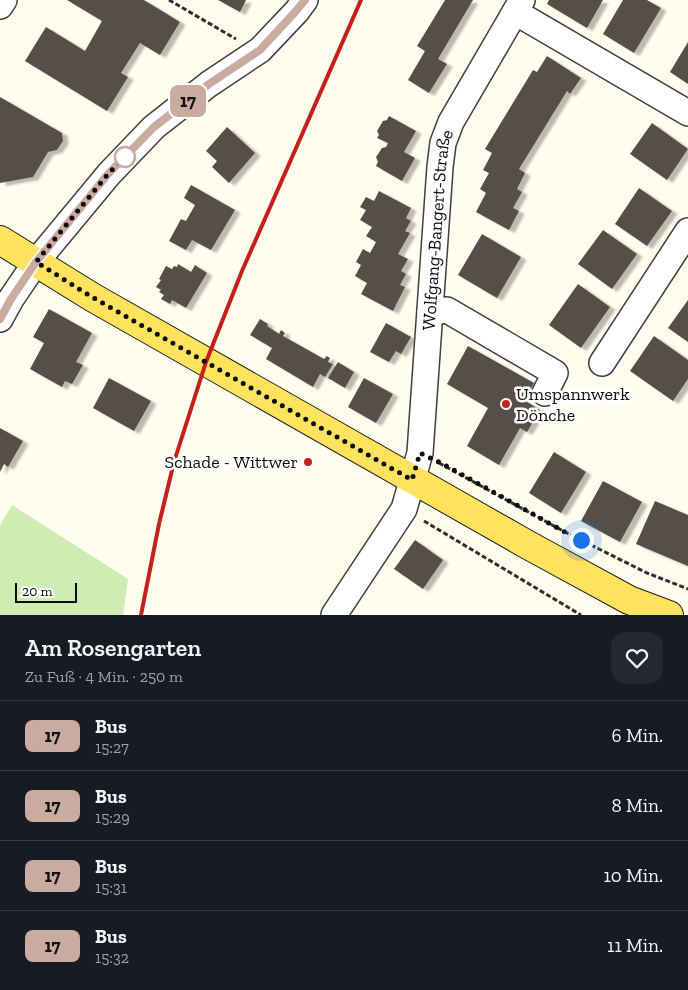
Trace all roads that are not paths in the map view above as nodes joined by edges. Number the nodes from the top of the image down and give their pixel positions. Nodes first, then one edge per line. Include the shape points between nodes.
1 (4, 0) edge
2 (305, 0) edge
3 (0, 6) edge
4 (519, 6) edge
5 (688, 113) edge
6 (688, 231) edge
7 (0, 240) edge
8 (36, 262) junction
9 (430, 312) junction
10 (0, 319) edge
11 (602, 364) dead end
12 (545, 393) dead end
13 (412, 480) junction
14 (334, 615) edge
15 (669, 615) edge

1 - 3 street
2 - 8 street via 260,50 154,127 108,174
4 - 5 street
4 - 9 street, Wolfgang-Bangert-Straße via 451,122 443,142
6 - 11 street
7 - 8 main road
8 - 10 street
8 - 13 main road
9 - 12 street via 447,310 555,373
9 - 13 street, Wolfgang-Bangert-Straße via 420,453
13 - 14 street, Wolfgang-Bangert-Straße via 404,509
13 - 15 main road via 629,600

